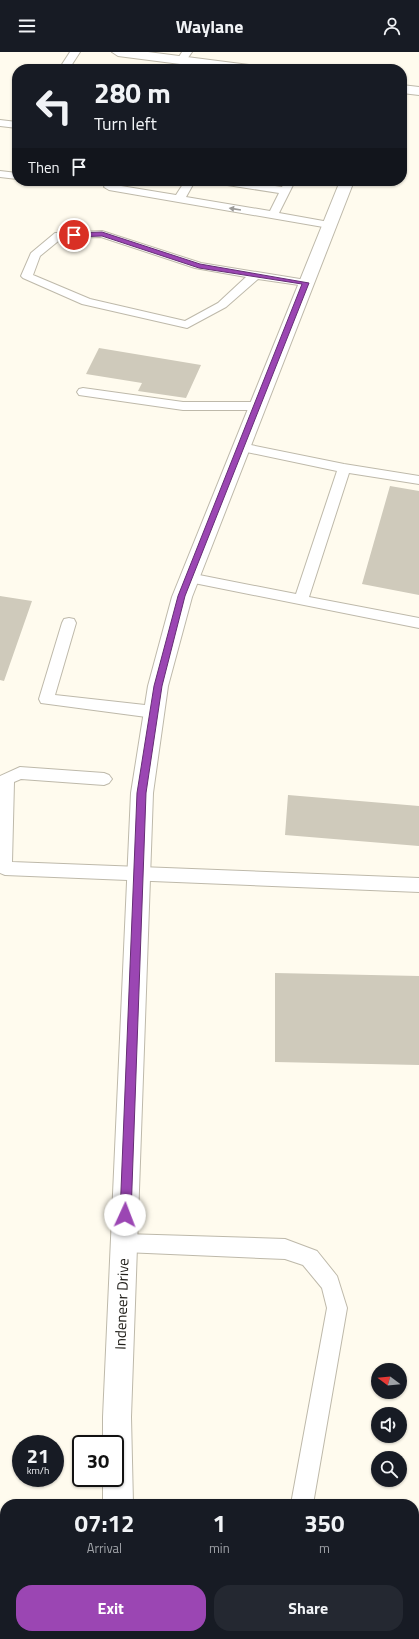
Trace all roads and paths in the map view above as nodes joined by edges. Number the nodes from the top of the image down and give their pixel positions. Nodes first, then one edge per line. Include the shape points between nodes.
1 (76, 52) edge
2 (118, 52) edge
3 (184, 56) edge
4 (68, 64) edge
5 (224, 64) edge
6 (407, 90) edge
7 (419, 91) edge
8 (0, 123) edge
9 (12, 124) edge
10 (0, 174) edge
11 (12, 175) edge
12 (110, 186) edge
13 (187, 186) edge
14 (253, 186) edge
15 (288, 186) edge
16 (345, 186) edge
17 (285, 191) junction
18 (179, 199) junction
19 (273, 215) junction
20 (329, 225) junction
21 (255, 275) junction
22 (306, 283) junction
23 (84, 392) dead end
24 (257, 406) junction
25 (241, 447) junction
26 (344, 468) junction
27 (419, 480) edge
28 (189, 578) junction
29 (301, 599) junction
30 (69, 623) dead end
31 (419, 623) edge
32 (154, 712) junction
33 (104, 778) dead end
34 (139, 874) junction
35 (419, 885) edge
36 (124, 1242) junction
37 (118, 1499) edge
38 (303, 1499) edge

1 - 4 lane
2 - 3 street
3 - 5 street
6 - 7 street
8 - 9 lane
10 - 11 lane
12 - 18 lane
13 - 18 lane
14 - 17 lane
15 - 17 lane
16 - 20 street, Indeneer Drive
17 - 19 lane
19 -> 18 lane
19 - 20 lane
20 - 22 street, Indeneer Drive
21 - 21 lane via 199,266 102,234 59,236 35,255 27,276 86,302 187,325 222,305
21 - 22 lane
22 - 24 street, Indeneer Drive
23 - 24 lane via 183,406
24 - 25 street, Indeneer Drive
25 - 26 lane
25 - 28 street, Indeneer Drive
26 - 27 lane
26 - 29 lane
28 - 29 lane
28 - 32 street, Indeneer Drive via 158,686
29 - 31 lane
30 - 32 lane via 46,699
32 - 34 street, Indeneer Drive via 142,793
33 - 34 lane via 20,773 6,779 3,855 5,868
34 - 35 lane
34 - 36 street, Indeneer Drive
36 - 37 street, Indeneer Drive via 117,1417
36 - 38 lane via 284,1249 310,1258 330,1283 337,1308

